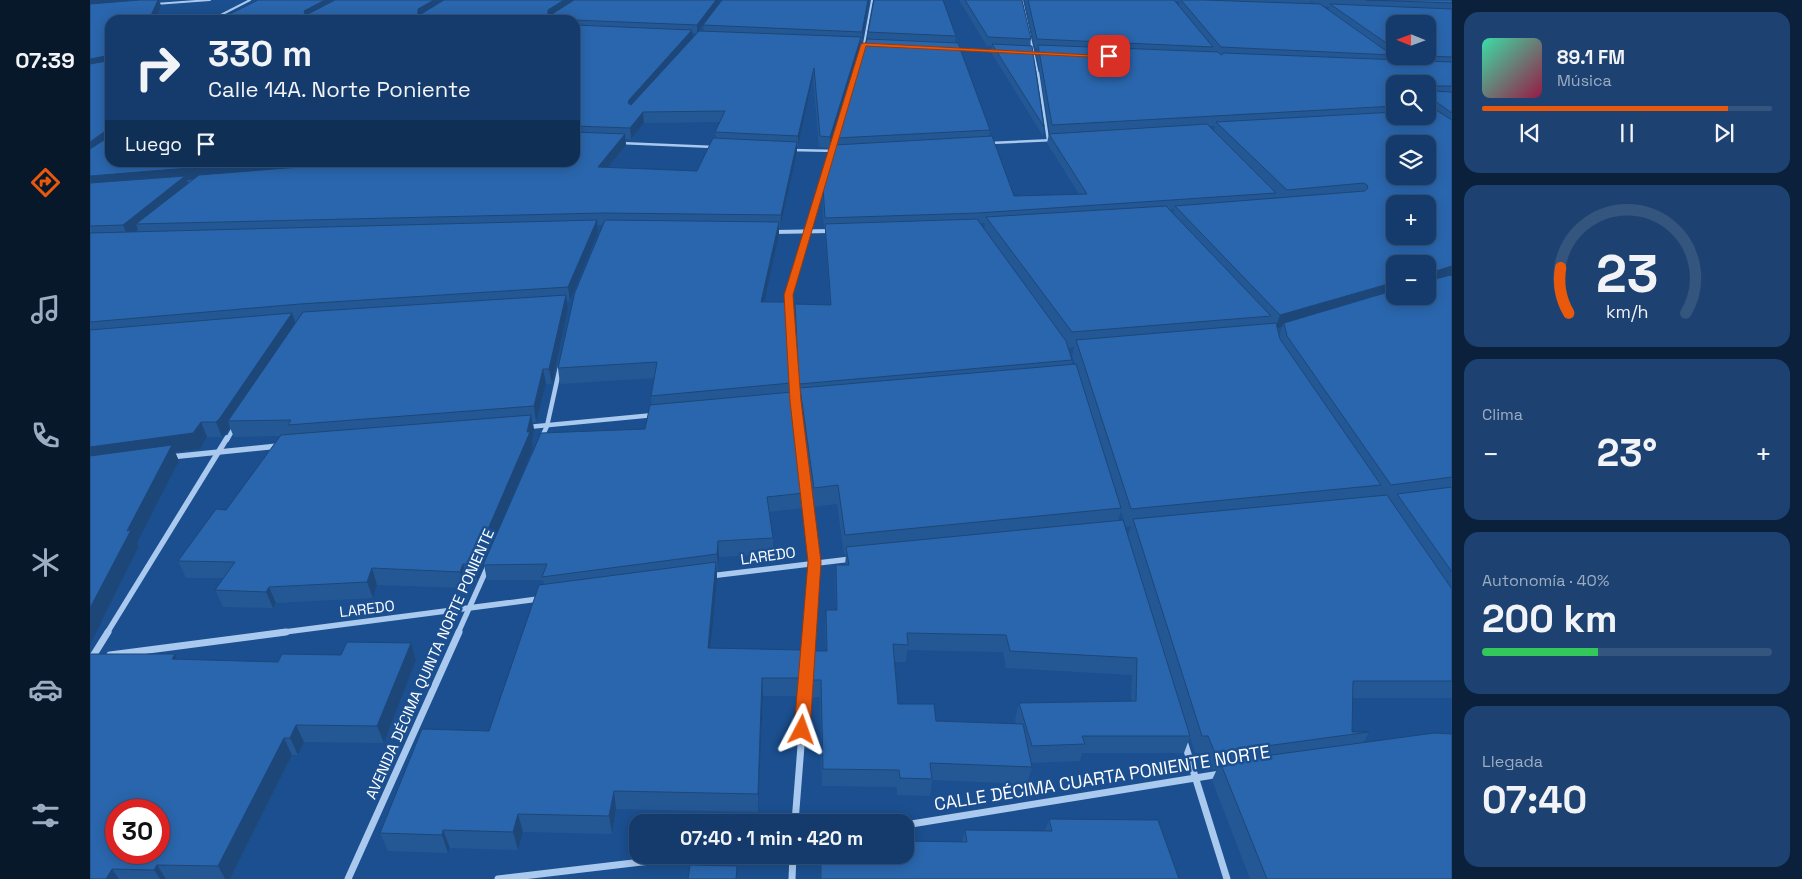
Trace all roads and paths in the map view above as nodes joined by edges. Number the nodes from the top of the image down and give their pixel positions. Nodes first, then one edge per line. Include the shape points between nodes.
1 (210, 0) edge
2 (250, 0) edge
3 (872, 0) edge
4 (1022, 0) edge
5 (155, 4) edge
6 (221, 15) edge
7 (950, 49) edge
8 (997, 51) edge
9 (1026, 52) edge
10 (1035, 53) junction
11 (1048, 140) junction
12 (1058, 140) edge
13 (614, 143) edge
14 (989, 143) edge
15 (723, 147) edge
16 (782, 150) edge
17 (841, 151) edge
18 (832, 152) junction
19 (838, 231) edge
20 (769, 232) edge
21 (808, 232) junction
22 (561, 361) edge
23 (815, 399) edge
24 (795, 401) junction
25 (775, 403) edge
26 (656, 415) edge
27 (240, 418) edge
28 (547, 426) junction
29 (517, 428) edge
30 (539, 444) edge
31 (288, 445) edge
32 (219, 451) junction
33 (164, 458) edge
34 (863, 558) edge
35 (814, 562) junction
36 (490, 563) edge
37 (706, 577) edge
38 (549, 598) edge
39 (471, 608) junction
40 (91, 658) edge
41 (1181, 730) edge
42 (1224, 773) edge
43 (1195, 777) junction
44 (796, 814) edge
45 (914, 824) edge
46 (629, 864) edge
47 (793, 864) edge
48 (348, 879) edge
49 (498, 879) edge
50 (792, 879) edge
51 (1227, 879) edge

1 - 5 street
2 - 6 street
3 - 18 street via 864,44
4 - 10 street
7 - 8 street
9 - 10 street
10 - 11 street
11 - 12 street
11 - 14 street
13 - 15 street
16 - 18 street
17 - 18 street
18 - 21 street
19 - 21 street
20 - 21 street
21 - 24 street via 789,295
22 - 28 street
23 - 24 street
24 - 25 street
24 - 35 street
26 - 28 street
27 - 32 street
28 - 29 street
28 - 30 street
31 - 32 street
32 - 33 street
32 - 40 street
34 - 35 street, LAREDO
35 - 37 street, LAREDO
35 - 44 street
36 - 39 street, AVENIDA DÉCIMA QUINTA NORTE PONIENTE
38 - 39 street, LAREDO
39 - 40 street, LAREDO
39 - 48 street, AVENIDA DÉCIMA QUINTA NORTE PONIENTE
41 - 43 street
42 - 43 street, CALLE DÉCIMA CUARTA PONIENTE NORTE
43 - 45 street, CALLE DÉCIMA CUARTA PONIENTE NORTE
43 - 51 street
46 - 49 street
47 - 50 street

